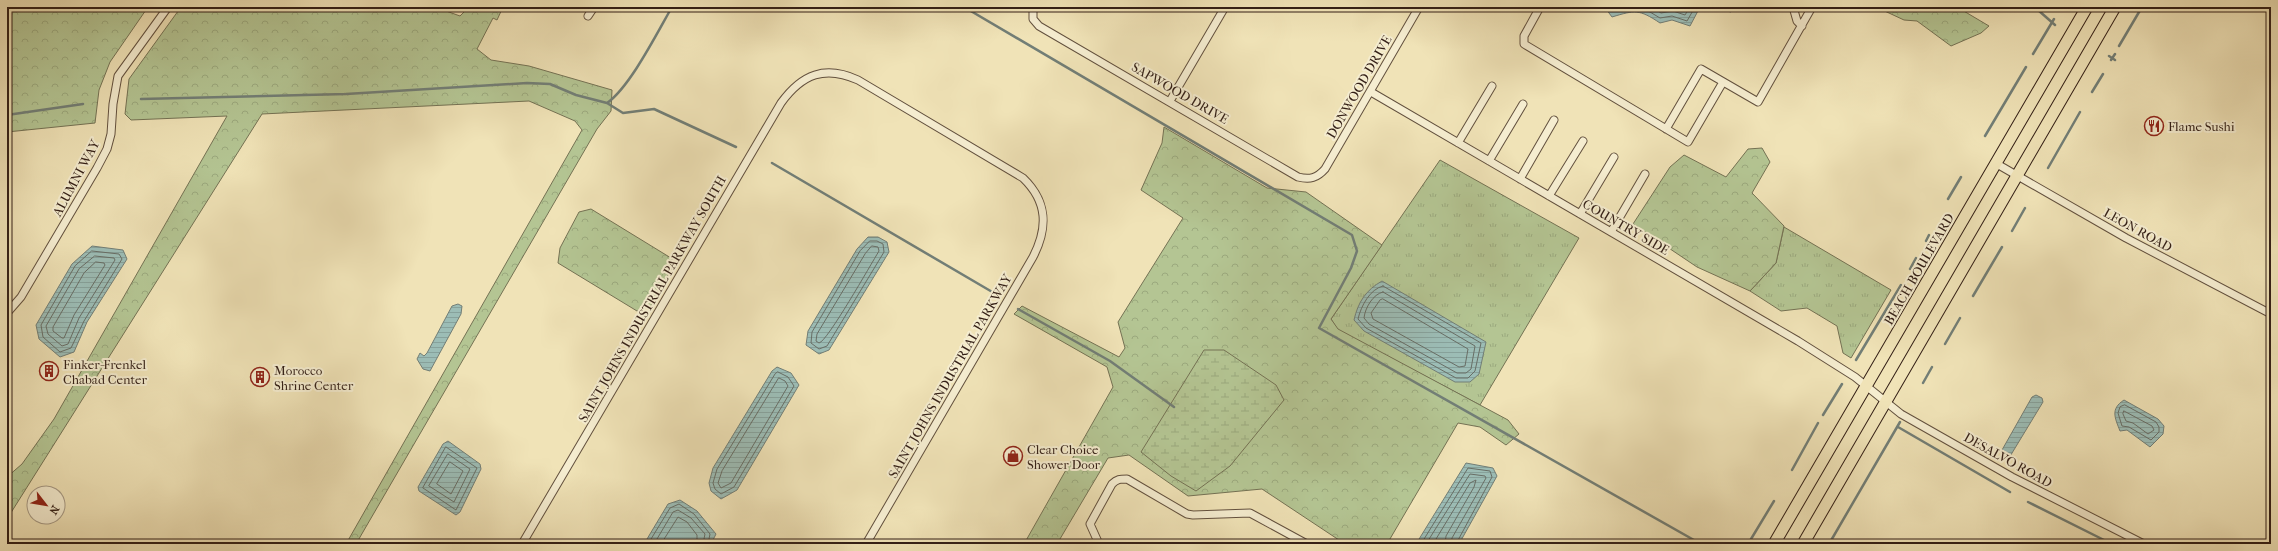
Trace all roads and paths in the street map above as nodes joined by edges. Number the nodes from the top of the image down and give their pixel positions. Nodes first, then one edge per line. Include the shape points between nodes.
1 (168, 7) edge
2 (594, 7) edge
3 (1033, 7) edge
4 (1225, 7) edge
5 (1419, 7) edge
6 (1540, 7) edge
7 (1793, 7) edge
8 (1812, 7) edge
9 (2087, 7) edge
10 (2116, 7) edge
11 (588, 16) dead end
12 (1802, 26) junction
13 (1723, 82) junction
14 (1492, 86) dead end
15 (1371, 92) junction
16 (1170, 101) junction
17 (1523, 104) dead end
18 (1554, 120) dead end
19 (1666, 129) junction
20 (1583, 141) dead end
21 (1458, 143) junction
22 (1614, 157) dead end
23 (1489, 161) junction
24 (1997, 164) junction
25 (1645, 174) dead end
26 (2018, 175) junction
27 (1318, 177) joint
28 (1520, 179) junction
29 (1549, 196) junction
30 (1580, 214) junction
31 (1044, 217) joint
32 (1610, 232) junction
33 (7, 313) edge
34 (2271, 314) edge
35 (1866, 387) junction
36 (1885, 402) junction
37 (522, 544) edge
38 (866, 544) edge
39 (1099, 544) edge
40 (1307, 544) edge
41 (1774, 544) edge
42 (1803, 544) edge
43 (2144, 544) edge

1 - 33 street, ALUMNI WAY via 118,76 107,149 21,297
2 - 11 street
3 - 16 street, SAPWOOD DRIVE via 1033,19 1039,26
4 - 16 street
5 - 15 street, DONWOOD DRIVE
6 - 19 street via 1524,36 1524,44
7 - 12 street via 1797,22
8 - 12 street
9 - 24 highway, BEACH BOULEVARD
10 - 26 highway
12 - 13 street via 1758,102
13 - 19 street via 1701,69
13 - 19 street via 1688,142
14 - 21 street
15 - 21 street, COUNTRY SIDE
15 - 27 street, DONWOOD DRIVE via 1325,170
16 - 27 street, SAPWOOD DRIVE via 1298,177 1306,180
17 - 23 street
18 - 28 street
20 - 29 street
21 - 23 street, COUNTRY SIDE
22 - 30 street
23 - 28 street, COUNTRY SIDE
24 - 26 street, LEON ROAD
24 - 35 highway, BEACH BOULEVARD
25 - 32 street
26 - 34 street, LEON ROAD via 2126,238
26 - 36 highway
28 - 29 street, COUNTRY SIDE
29 - 30 street, COUNTRY SIDE
30 - 32 street, COUNTRY SIDE
31 - 37 street, SAINT JOHNS INDUSTRIAL PARKWAY SOUTH via 1031,186 998,162 858,80 835,73 813,76 800,82 781,103
31 - 38 street, SAINT JOHNS INDUSTRIAL PARKWAY via 1042,237 1033,257
32 - 35 street, COUNTRY SIDE via 1798,341 1855,377
35 - 36 street, DESALVO ROAD
35 - 41 highway, BEACH BOULEVARD
36 - 42 highway
36 - 43 street, DESALVO ROAD via 1901,414 2012,477
39 - 40 street via 1092,532 1092,519 1112,484 1116,480 1127,479 1187,514 1250,513

